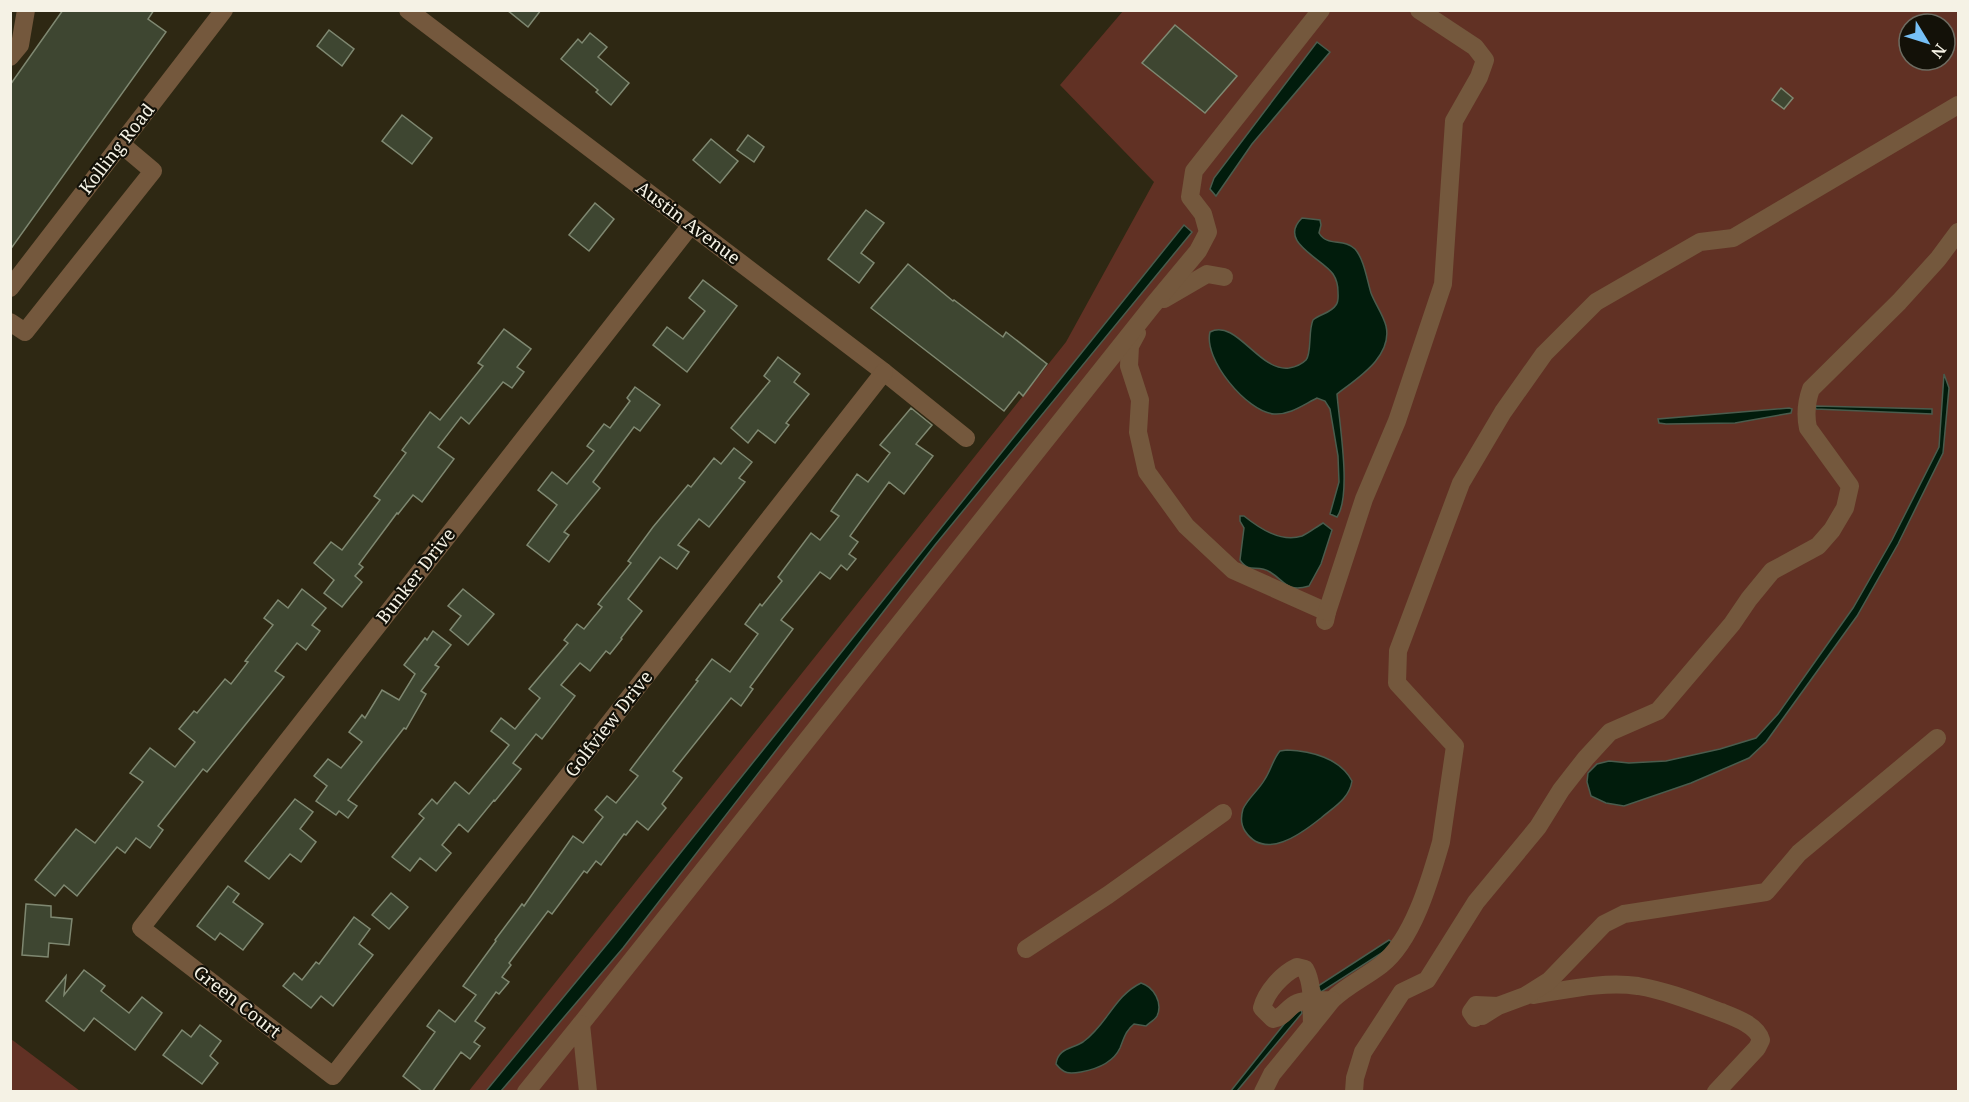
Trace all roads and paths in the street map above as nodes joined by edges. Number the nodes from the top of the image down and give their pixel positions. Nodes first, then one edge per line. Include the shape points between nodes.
1 (15, 10) edge
2 (26, 10) edge
3 (224, 10) edge
4 (408, 10) edge
5 (1321, 10) edge
6 (1419, 10) edge
7 (10, 13) edge
8 (10, 57) edge
9 (1959, 105) edge
10 (121, 144) junction
11 (691, 225) junction
12 (1959, 232) edge
13 (1224, 277) dead end
14 (10, 288) edge
15 (1153, 305) junction
16 (10, 322) edge
17 (884, 372) junction
18 (966, 438) dead end
19 (1937, 738) dead end
20 (1223, 813) dead end
21 (141, 927) joint
22 (1026, 949) dead end
23 (1525, 996) junction
24 (1332, 1000) junction
25 (1498, 1006) dead end
26 (581, 1024) junction
27 (1312, 1025) junction
28 (333, 1076) joint
29 (526, 1092) edge
30 (588, 1092) edge
31 (1263, 1092) edge
32 (1354, 1092) edge
33 (1716, 1092) edge

1 - 7 street
2 - 8 street via 20,45
3 - 10 street, Kolling Road
4 - 11 street, Austin Avenue
5 - 15 street via 1194,171 1190,197 1203,214 1208,232 1198,251
6 - 15 street via 1475,47 1485,60 1454,122 1443,284 1397,421 1364,499 1326,616 1233,570 1186,526 1148,472 1138,432 1140,400 1129,366 1130,346
9 - 24 street via 1733,238 1700,242 1596,302 1544,354 1461,483 1398,651 1397,683 1455,746 1437,856 1415,917 1397,947 1382,964
10 - 14 street, Kolling Road
10 - 16 street via 153,171 25,332
11 - 17 street, Austin Avenue
11 - 21 street, Bunker Drive
12 - 32 street via 1899,302 1811,389 1808,428 1850,486 1845,508 1832,530 1818,546 1772,571 1658,711 1610,732 1586,758 1538,827 1476,902 1427,980 1402,992 1363,1052
13 - 15 street via 1207,274
15 - 26 street
17 - 18 street, Austin Avenue
17 - 28 street, Golfview Drive
19 - 23 street via 1799,853 1766,892 1624,914 1604,924 1549,981
20 - 22 street
21 - 28 street, Green Court
23 - 25 street
23 - 33 street via 1594,986 1636,986 1674,994 1730,1016 1752,1028 1761,1040
24 - 27 street
24 - 27 street via 1311,1001
26 - 29 street
26 - 30 street
27 - 31 street via 1272,1074

